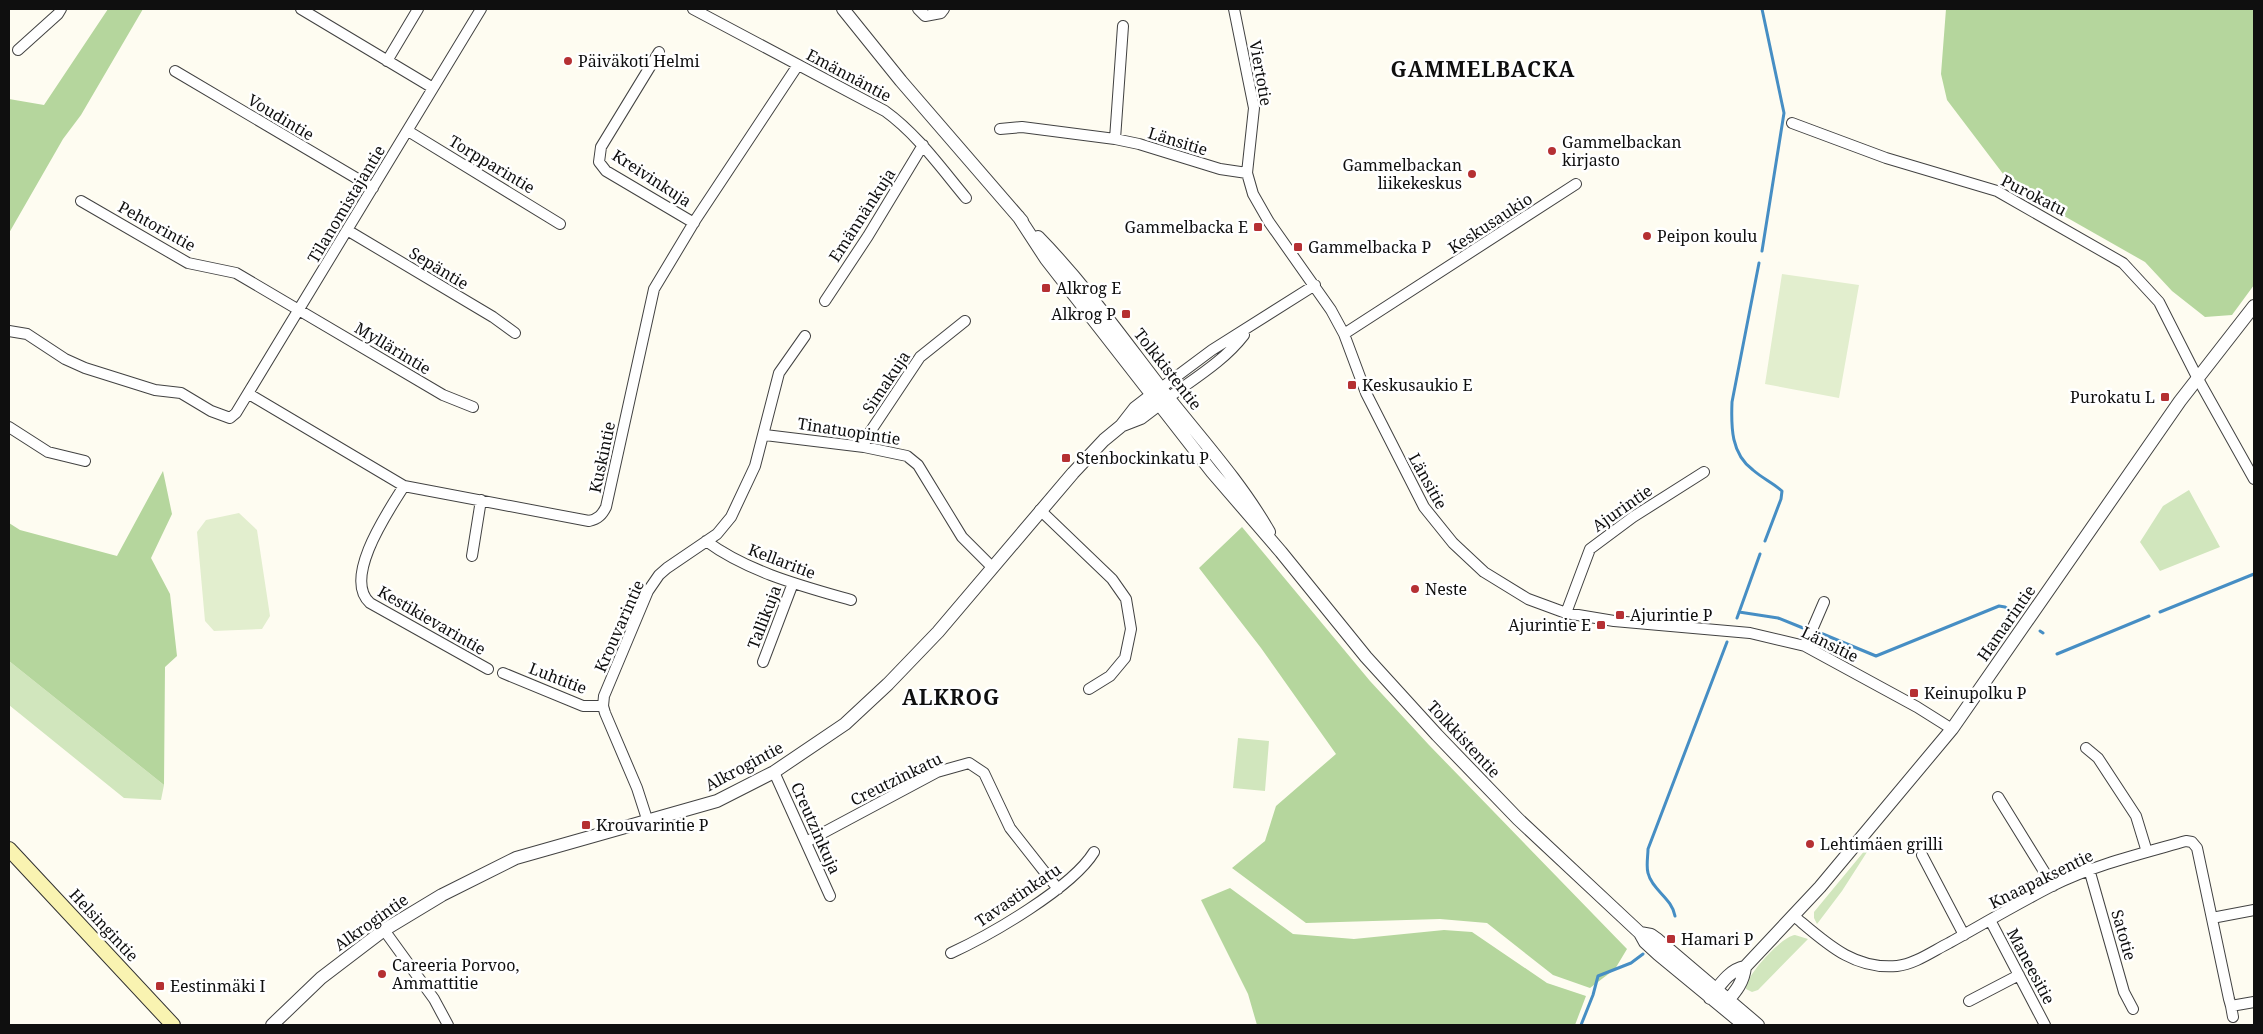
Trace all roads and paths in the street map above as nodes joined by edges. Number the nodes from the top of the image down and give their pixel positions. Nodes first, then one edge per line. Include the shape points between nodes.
1 (61, 9) edge
2 (418, 9) edge
3 (481, 9) edge
4 (693, 9) edge
5 (843, 9) edge
6 (918, 9) edge
7 (944, 9) edge
8 (1234, 9) edge
9 (306, 10) edge
10 (1123, 26) dead end
11 (18, 50) dead end
12 (659, 52) dead end
13 (387, 61) junction
14 (798, 65) junction
15 (175, 71) dead end
16 (433, 88) junction
17 (1792, 124) dead end
18 (1000, 129) dead end
19 (408, 131) junction
20 (1115, 139) junction
21 (923, 145) junction
22 (1247, 173) junction
23 (1576, 184) dead end
24 (373, 188) junction
25 (966, 198) dead end
26 (81, 201) dead end
27 (694, 223) junction
28 (560, 224) dead end
29 (347, 230) junction
30 (1315, 285) junction
31 (825, 301) dead end
32 (2254, 306) edge
33 (300, 310) junction
34 (965, 321) dead end
35 (9, 331) edge
36 (515, 333) dead end
37 (1344, 334) junction
38 (805, 336) dead end
39 (2198, 379) junction
40 (249, 394) junction
41 (1160, 396) junction
42 (473, 407) dead end
43 (9, 427) edge
44 (765, 434) junction
45 (864, 447) junction
46 (84, 461) dead end
47 (2250, 461) edge
48 (1704, 472) dead end
49 (2254, 479) edge
50 (404, 486) junction
51 (481, 500) junction
52 (1040, 510) junction
53 (706, 541) junction
54 (472, 556) dead end
55 (992, 567) junction
56 (793, 583) junction
57 (851, 600) dead end
58 (1824, 602) dead end
59 (1566, 613) junction
60 (1805, 646) junction
61 (763, 662) dead end
62 (488, 669) dead end
63 (503, 673) dead end
64 (1089, 689) dead end
65 (603, 706) junction
66 (1952, 729) junction
67 (2086, 748) dead end
68 (774, 772) junction
69 (1998, 797) dead end
70 (648, 822) junction
71 (806, 842) junction
72 (9, 848) edge
73 (1094, 852) dead end
74 (2146, 852) junction
75 (1922, 855) dead end
76 (2089, 869) junction
77 (2053, 886) junction
78 (1058, 889) junction
79 (830, 896) dead end
80 (2254, 910) edge
81 (1794, 916) junction
82 (2212, 918) junction
83 (1990, 920) junction
84 (384, 930) junction
85 (1964, 935) junction
86 (951, 953) dead end
87 (1746, 967) junction
88 (2019, 975) junction
89 (1713, 994) junction
90 (1969, 1001) dead end
91 (2254, 1002) edge
92 (1725, 1004) junction
93 (2231, 1006) junction
94 (2133, 1009) dead end
95 (2233, 1017) dead end
96 (174, 1025) edge
97 (272, 1025) edge
98 (448, 1025) edge
99 (1744, 1025) edge
100 (1758, 1025) edge
101 (2045, 1025) edge

1 - 11 street
2 - 13 street
3 - 16 street, Tilanomistajantie
4 - 14 street, Emännäntie
5 - 41 street, Tolkkistentie via 901,81 1097,304
6 - 7 street via 925,16 941,13
8 - 22 street, Viertotie via 1254,108
9 - 13 street
10 - 20 street
12 - 27 street, Kreivinkuja via 601,147 599,162 606,171
13 - 16 street
14 - 21 street, Emännäntie via 884,111
14 - 27 street, Kuskintie
15 - 24 street, Voudintie
16 - 19 street, Tilanomistajantie
17 - 39 street, Purokatu via 1886,158 1996,191 2113,256 2159,302
18 - 20 street, Länsitie via 1022,127
19 - 24 street, Tilanomistajantie
19 - 28 street, Torpparintie
20 - 22 street, Länsitie via 1220,169
21 - 25 street, Emännäntie
21 - 31 street, Emännänkuja
22 - 30 street, Länsitie via 1253,194 1264,214
23 - 37 street, Keskusaukio
24 - 29 street, Tilanomistajantie
26 - 33 street, Pehtorintie via 188,263 236,273
27 - 51 street, Kuskintie via 654,289 603,514 589,522
29 - 33 street, Tilanomistajantie
29 - 36 street, Sepäntie
30 - 37 street, Länsitie
30 - 41 street via 1249,329 1219,361
32 - 39 street, Hamarintie
33 - 40 street, Tilanomistajantie
33 - 42 street, Myllärintie via 443,396
34 - 45 street, Simakuja via 920,357 866,438
35 - 40 street, Tilanomistajantie via 27,334 84,368 155,390 181,394 224,417 230,418 236,413
37 - 59 street, Länsitie via 1366,393 1434,521 1484,572 1528,599
38 - 44 street, Krouvarintie via 779,373
39 - 47 street, Purokatu
39 - 66 street, Hamarintie via 2180,400
40 - 50 street, Kuskintie
41 - 52 street, Alkrogintie via 1141,418 1121,426
41 - 89 street, Tolkkistentie via 1229,493 1366,657 1437,736 1524,826 1640,933 1658,940
43 - 46 street via 48,452
44 - 45 street, Tinatuopintie
44 - 53 street, Krouvarintie via 750,480 738,504 725,526
45 - 55 street, Tinatuopintie via 912,459 962,536
47 - 49 street, Purokatu
48 - 59 street, Ajurintie via 1590,549
50 - 51 street, Kuskintie
50 - 62 street, Kestikievarintie via 376,533 360,578 361,593 370,603
51 - 54 street
52 - 55 street, Alkrogintie
52 - 64 street via 1112,579 1126,599 1131,629 1125,658 1110,676
53 - 56 street, Kellaritie via 725,555
53 - 65 street, Krouvarintie via 667,568 651,586 604,696
55 - 68 street, Alkrogintie via 938,632 846,724
56 - 57 street, Kellaritie
56 - 61 street, Tallikuja
58 - 60 street
59 - 60 street, Länsitie via 1750,633
60 - 66 street, Länsitie
63 - 65 street, Luhtitie via 582,706
65 - 70 street
66 - 81 street, Hamarintie
67 - 74 street via 2098,758 2136,816
68 - 70 street, Alkrogintie via 717,801
68 - 71 street, Creutzinkuja
69 - 77 street
70 - 84 street, Alkrogintie via 516,858 442,894
71 - 78 street, Creutzinkatu via 937,772 969,763 984,773 1010,828
71 - 79 street, Creutzinkuja
72 - 96 main road, Helsingintie
73 - 78 street, Tavastinkatu via 1087,864
74 - 76 street, Knaapaksentie
74 - 82 street, Knaapaksentie via 2192,842 2197,848
75 - 85 street
76 - 77 street, Knaapaksentie
76 - 94 street, Satotie via 2124,992
77 - 83 street, Knaapaksentie
78 - 86 street, Tavastinkatu via 975,942
80 - 82 street
81 - 85 street, Knaapaksentie via 1834,950 1861,962 1879,965 1907,963
81 - 87 street, Hamarintie
82 - 93 street, Knaapaksentie
83 - 85 street, Knaapaksentie
83 - 88 street, Maneesitie
84 - 97 street, Alkrogintie via 321,978
84 - 98 street via 434,999
87 - 89 street, Hamarintie via 1736,969
87 - 92 street, Hamarintie via 1744,979
88 - 90 street
88 - 101 street, Maneesitie
89 - 92 street, Tolkkistentie
91 - 93 street
92 - 99 street, Tolkkistentie
92 - 100 street, Tolkkistentie
93 - 95 street, Knaapaksentie

